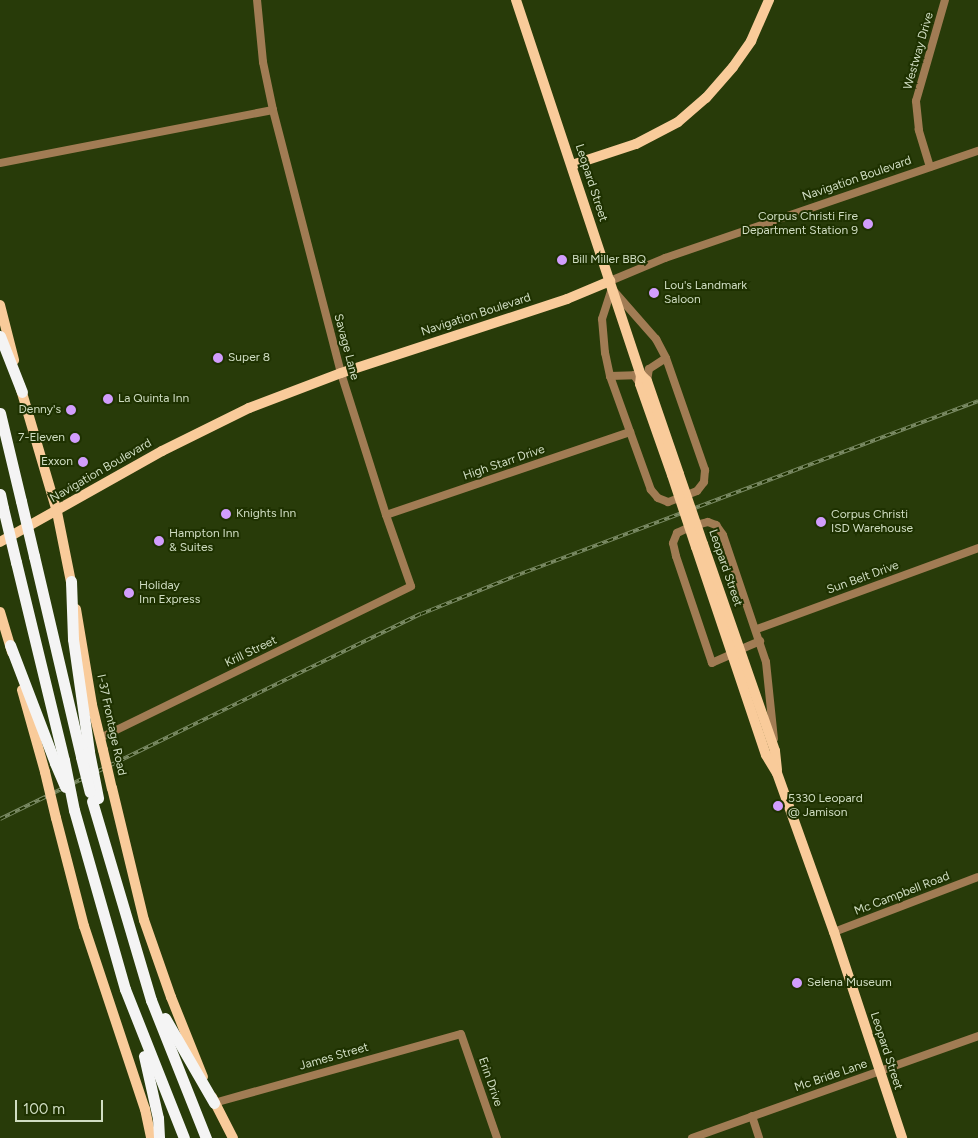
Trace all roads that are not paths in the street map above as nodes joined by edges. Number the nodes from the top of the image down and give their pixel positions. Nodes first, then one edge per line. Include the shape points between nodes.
1 (257, 0) edge
2 (516, 0) edge
3 (769, 0) edge
4 (945, 0) edge
5 (273, 110) junction
6 (978, 151) edge
7 (0, 163) edge
8 (572, 165) junction
9 (930, 167) junction
10 (611, 285) junction
11 (0, 305) edge
12 (0, 336) edge
13 (666, 358) junction
14 (341, 373) junction
15 (610, 376) junction
16 (643, 380) junction
17 (22, 392) junction
18 (0, 413) edge
19 (630, 432) junction
20 (0, 494) edge
21 (57, 512) junction
22 (386, 515) junction
23 (0, 542) edge
24 (978, 548) edge
25 (71, 581) junction
26 (411, 586) joint
27 (0, 612) edge
28 (757, 629) junction
29 (760, 642) junction
30 (10, 645) junction
31 (735, 652) junction
32 (100, 738) junction
33 (775, 751) junction
34 (85, 754) junction
35 (59, 761) junction
36 (777, 773) junction
37 (978, 877) edge
38 (128, 925) junction
39 (834, 932) junction
40 (138, 1024) junction
41 (461, 1034) joint
42 (978, 1036) edge
43 (880, 1070) junction
44 (214, 1103) junction
45 (752, 1116) junction
46 (151, 1138) edge
47 (159, 1138) edge
48 (184, 1138) edge
49 (206, 1138) edge
50 (233, 1138) edge
51 (497, 1138) edge
52 (692, 1138) edge
53 (760, 1138) edge
54 (902, 1138) edge

1 - 5 street, Savage Lane via 263,62
2 - 8 main road, Leopard Street
3 - 8 main road via 750,41 732,67 706,98 678,122 636,144
4 - 9 street, Westway Drive via 916,101 919,130
5 - 7 street
5 - 14 street, Savage Lane
6 - 9 street, Navigation Boulevard
8 - 10 main road, Leopard Street
9 - 10 street, Navigation Boulevard via 665,258
10 - 13 street via 656,339
10 - 14 main road, Navigation Boulevard
10 - 15 street via 602,319
10 - 16 main road, Leopard Street
11 - 17 main road, I-37 Frontage Road
12 - 17 highway
13 - 16 street via 649,369
13 - 19 street via 705,470 704,482 697,491 668,502 658,498 651,490
14 - 21 main road, Navigation Boulevard via 224,420 162,451
14 - 22 street, Savage Lane
15 - 16 street via 634,375
15 - 19 street
16 - 31 main road, Leopard Street, bridge
17 - 21 main road, I-37 Frontage Road
18 - 34 highway, bridge
19 - 22 street, High Starr Drive
20 - 35 highway, bridge
21 - 23 main road, Navigation Boulevard
21 - 25 main road, I-37 Frontage Road
22 - 26 street, Savage Lane
24 - 28 street, Sun Belt Drive
25 - 32 main road, I-37 Frontage Road
25 - 34 highway via 73,640
26 - 32 street, Krill Street
27 - 30 main road
28 - 29 street
28 - 31 street via 723,535 716,525 708,522 678,533 673,543 676,556 712,663
29 - 31 street
29 - 33 street via 770,682
30 - 35 highway
30 - 46 main road, bridge via 84,926 145,1109
31 - 33 main road, Leopard Street
31 - 36 main road, Leopard Street via 766,755
32 - 44 main road, I-37 Frontage Road, bridge via 144,920
33 - 36 main road, Leopard Street
34 - 38 highway, bridge via 106,850
35 - 40 highway, bridge
36 - 39 main road, Leopard Street
37 - 39 street, Mc Campbell Road
38 - 44 highway via 165,1018
38 - 49 highway via 151,1000
39 - 43 main road, Leopard Street
40 - 47 highway via 158,1118
40 - 48 highway
41 - 44 street, James Street
41 - 51 street, Erin Drive
42 - 43 street, Mc Bride Lane
43 - 45 street, Mc Bride Lane
43 - 54 main road, Leopard Street
44 - 50 main road, I-37 Frontage Road
45 - 52 street, Mc Bride Lane
45 - 53 street

